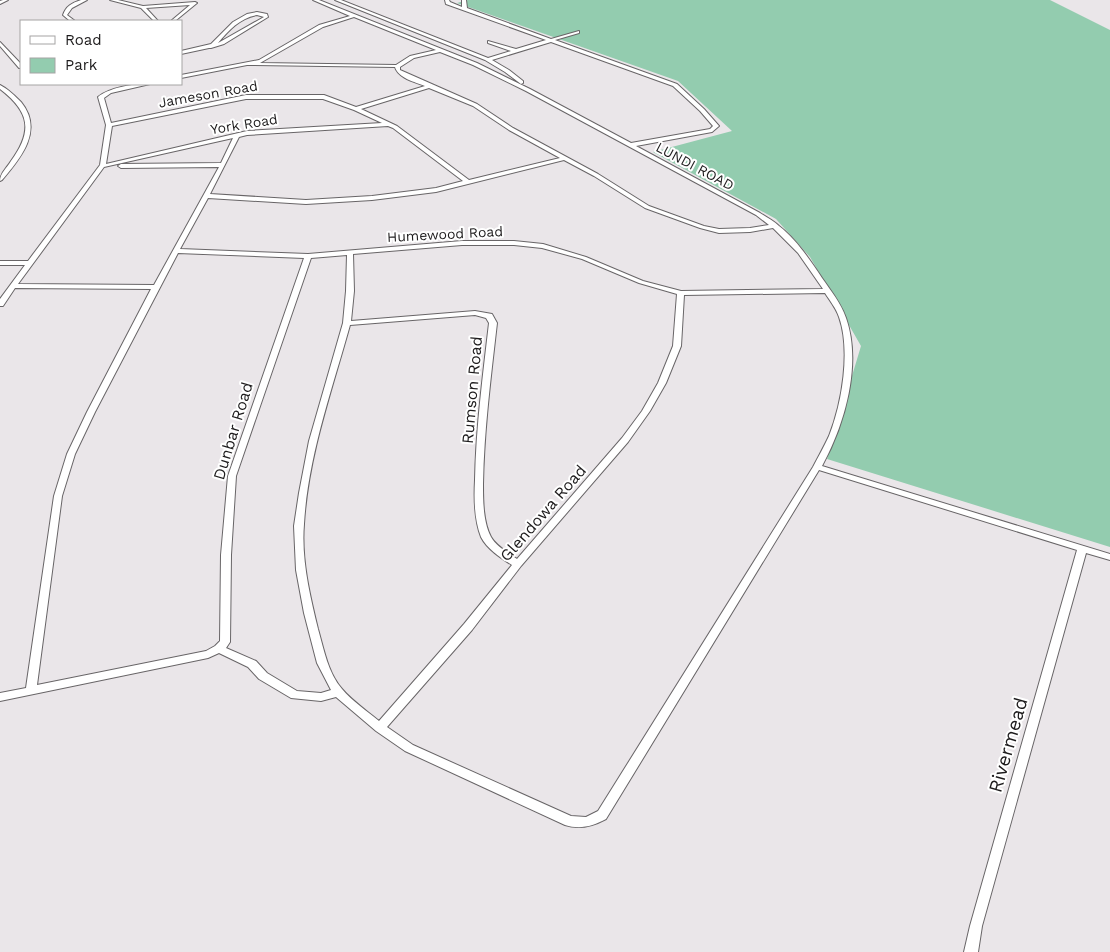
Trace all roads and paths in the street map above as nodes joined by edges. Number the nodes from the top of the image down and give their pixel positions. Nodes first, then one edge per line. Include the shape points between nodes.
1 (6, 0) edge
2 (85, 0) edge
3 (112, 0) edge
4 (205, 0) edge
5 (315, 0) edge
6 (337, 0) edge
7 (447, 0) edge
8 (464, 0) edge
9 (0, 3) edge
10 (195, 3) junction
11 (143, 6) junction
12 (465, 10) junction
13 (368, 12) junction
14 (353, 16) junction
15 (71, 20) edge
16 (155, 20) edge
17 (174, 20) edge
18 (417, 31) junction
19 (577, 32) dead end
20 (402, 35) junction
21 (550, 40) junction
22 (490, 42) dead end
23 (0, 43) edge
24 (454, 46) junction
25 (211, 47) junction
26 (440, 50) junction
27 (516, 51) junction
28 (182, 53) edge
29 (488, 60) junction
30 (247, 64) junction
31 (474, 64) junction
32 (20, 66) edge
33 (397, 66) junction
34 (182, 77) edge
35 (143, 85) edge
36 (428, 86) junction
37 (0, 87) edge
38 (528, 90) junction
39 (356, 109) junction
40 (389, 124) junction
41 (109, 125) junction
42 (237, 135) junction
43 (630, 145) junction
44 (565, 158) junction
45 (105, 166) junction
46 (223, 166) junction
47 (0, 179) edge
48 (468, 182) junction
49 (208, 196) junction
50 (776, 226) junction
51 (177, 250) junction
52 (350, 253) junction
53 (308, 256) junction
54 (0, 263) edge
55 (30, 263) junction
56 (13, 286) junction
57 (156, 288) junction
58 (827, 291) junction
59 (681, 293) junction
60 (0, 304) edge
61 (347, 323) junction
62 (817, 467) junction
63 (1082, 549) junction
64 (1110, 558) edge
65 (518, 564) junction
66 (219, 649) junction
67 (31, 690) junction
68 (338, 692) junction
69 (0, 697) edge
70 (380, 728) junction
71 (971, 952) edge

1 - 9 street
2 - 15 street via 66,11 65,15
3 - 11 street
4 - 10 street
5 - 14 street, LUNDI ROAD
6 - 13 street, LUNDI ROAD
7 - 12 street
8 - 12 street
10 - 11 street
10 - 17 street
11 - 16 street
12 - 21 street
13 - 14 street
13 - 18 street, LUNDI ROAD
14 - 20 street, LUNDI ROAD
14 - 30 street via 321,26 268,58
18 - 20 street
18 - 24 street, LUNDI ROAD
19 - 21 street
20 - 26 street, LUNDI ROAD
21 - 27 street
21 - 43 street via 677,86 716,126 712,130
22 - 27 street
23 - 32 street
24 - 26 street
24 - 29 street, LUNDI ROAD
25 - 25 street via 243,16 265,15 230,39
25 - 28 street
26 - 31 street, LUNDI ROAD
26 - 33 street via 412,57
27 - 29 street
29 - 31 street
29 - 38 street, LUNDI ROAD via 507,71
30 - 33 street
30 - 34 street
31 - 38 street, LUNDI ROAD
33 - 36 street via 402,74
35 - 41 street via 101,97
36 - 39 street
36 - 44 street via 475,105
37 - 47 street via 21,104 28,129 24,147
38 - 43 street, LUNDI ROAD
39 - 40 street, Jameson Road
39 - 41 street, Jameson Road via 324,97 259,95
40 - 42 street, York Road
40 - 48 street, Jameson Road
41 - 45 street
42 - 45 street, York Road
42 - 46 street
43 - 50 street, LUNDI ROAD
44 - 48 street
44 - 50 street via 648,207 702,227 735,231
45 - 46 street
45 - 55 street
46 - 49 street
48 - 49 street via 407,195 320,202
49 - 51 street
50 - 58 street, LUNDI ROAD via 806,258
51 - 53 street, Humewood Road
51 - 57 street
52 - 53 street, Humewood Road
52 - 59 street, Humewood Road via 487,242 543,246
52 - 61 street, LUNDI ROAD
53 - 66 street, Dunbar Road via 232,476 226,555 225,642
54 - 55 street
55 - 56 street
56 - 57 street
56 - 60 street
57 - 67 street via 71,454 58,496
58 - 59 street, Humewood Road
58 - 62 street, LUNDI ROAD via 846,330 847,370 841,412
59 - 65 street, Glendowa Road via 677,346 656,395 624,440
61 - 65 street, Rumson Road via 475,313 489,316 493,323 479,505 487,538
61 - 68 street, LUNDI ROAD via 313,441 299,526 301,570 309,613 322,663
62 - 63 street
62 - 70 street, LUNDI ROAD via 602,815 594,820 569,821 409,748
63 - 64 street
63 - 71 street, Rivermead
65 - 70 street, Glendowa Road
66 - 67 street via 208,654
66 - 68 street via 252,664 275,685 295,695 321,697
67 - 69 street
68 - 70 street, LUNDI ROAD

